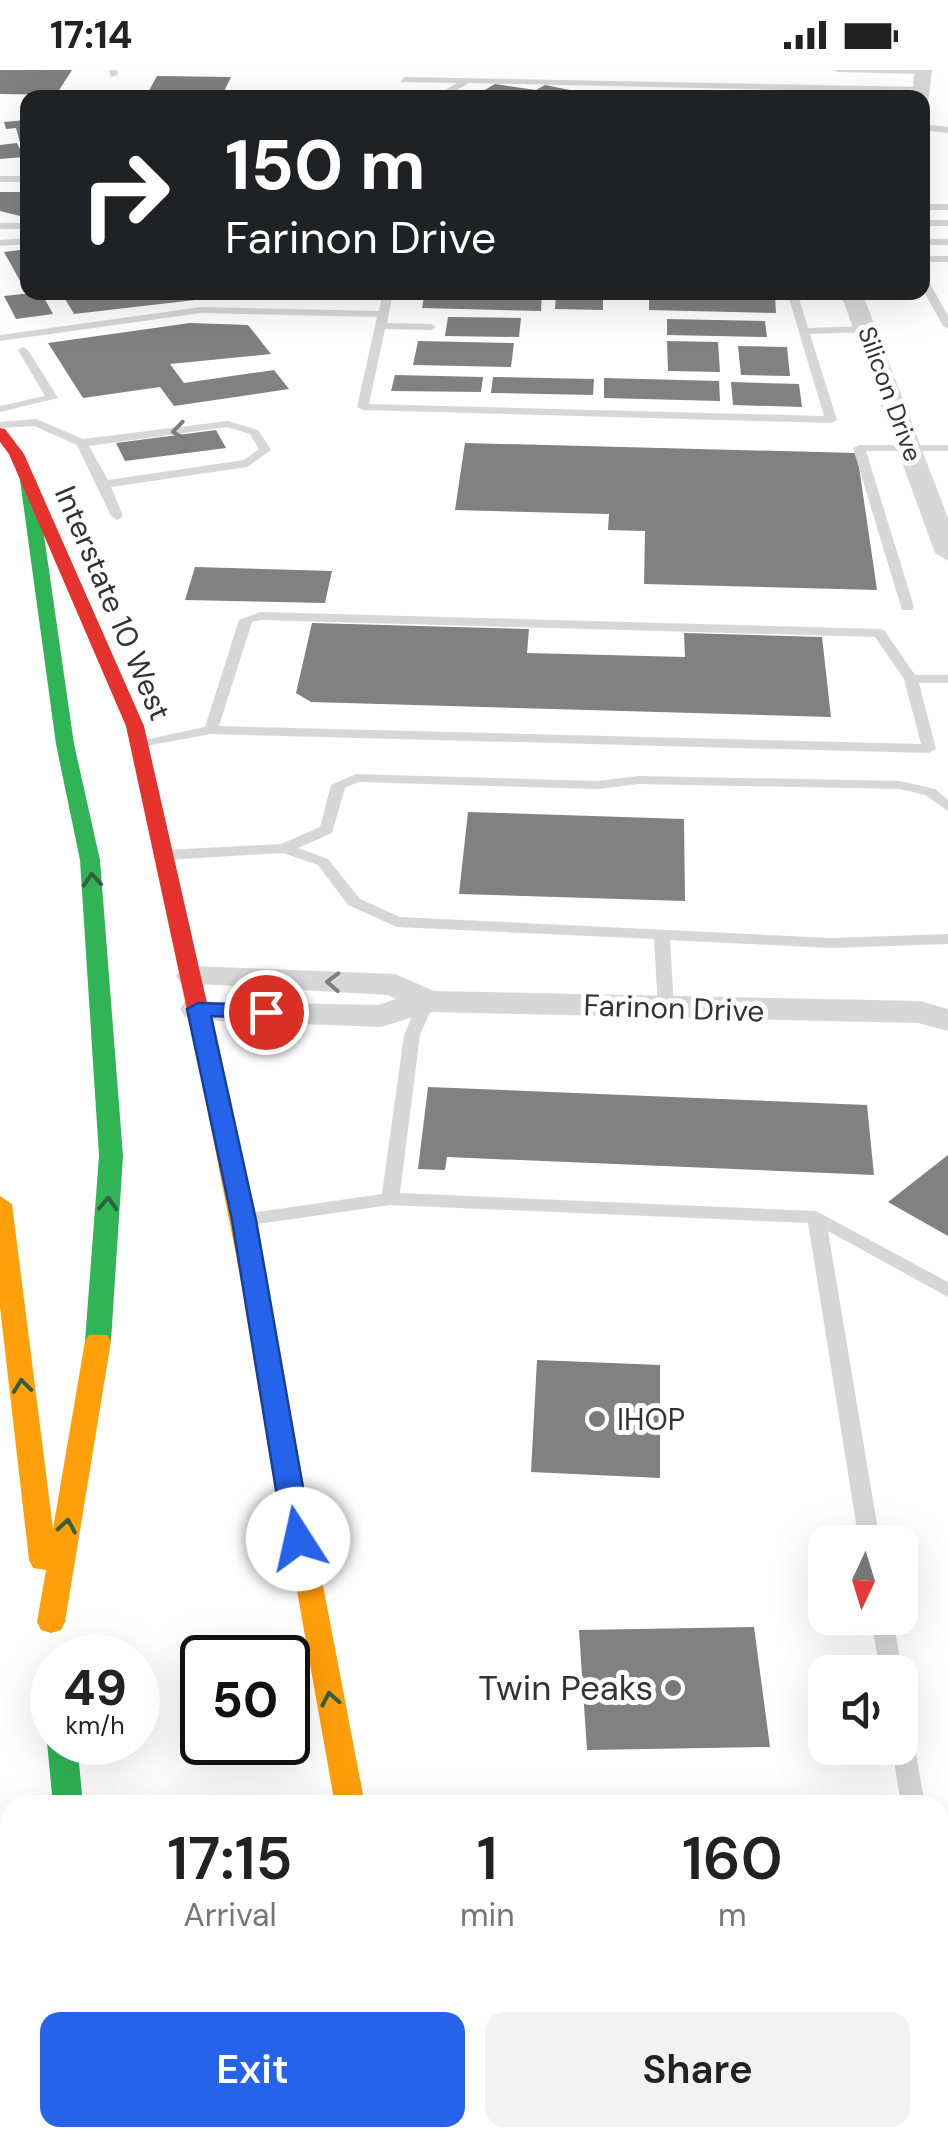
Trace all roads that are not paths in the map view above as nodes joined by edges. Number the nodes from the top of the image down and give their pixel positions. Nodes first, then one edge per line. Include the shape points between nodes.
1 (838, 70) edge
2 (867, 70) edge
3 (404, 80) dead end
4 (466, 80) junction
5 (923, 83) edge
6 (769, 87) junction
7 (680, 88) junction
8 (449, 90) edge
9 (677, 90) edge
10 (764, 90) edge
11 (816, 90) edge
12 (882, 90) edge
13 (930, 284) edge
14 (386, 300) edge
15 (794, 300) edge
16 (854, 300) edge
17 (382, 320) junction
18 (948, 326) edge
19 (431, 327) dead end
20 (866, 329) junction
21 (804, 331) junction
22 (1, 336) edge
23 (23, 350) dead end
24 (0, 409) edge
25 (0, 429) edge
26 (82, 443) junction
27 (948, 448) edge
28 (910, 449) junction
29 (28, 480) junction
30 (104, 484) junction
31 (117, 516) dead end
32 (942, 517) edge
33 (948, 553) edge
34 (907, 607) dead end
35 (910, 678) junction
36 (948, 678) edge
37 (211, 730) junction
38 (140, 745) junction
39 (948, 807) edge
40 (326, 830) junction
41 (284, 848) junction
42 (161, 855) junction
43 (323, 862) junction
44 (662, 935) junction
45 (948, 939) edge
46 (195, 993) junction
47 (427, 1001) junction
48 (666, 1008) junction
49 (939, 1011) edge
50 (390, 1199) junction
51 (0, 1204) edge
52 (816, 1217) junction
53 (244, 1220) junction
54 (948, 1290) edge
55 (867, 1525) edge
56 (64, 1765) edge
57 (906, 1765) edge
58 (67, 1795) edge
59 (349, 1795) edge
60 (911, 1795) edge

1 - 2 lane
2 - 5 lane
3 - 4 lane
4 - 7 lane
4 - 8 lane
5 - 12 lane
6 - 7 lane
6 - 10 lane
6 - 11 lane
7 - 9 lane
13 - 18 lane
14 - 17 lane
15 - 21 lane
16 - 20 street, Silicon Drive
17 - 19 lane
17 - 21 lane via 364,407 832,420
17 - 22 lane via 200,310
20 - 21 lane
20 - 28 street, Silicon Drive
23 - 24 lane via 52,398
25 - 26 lane via 36,422
25 - 29 main road, Interstate 10 West
26 - 30 lane
30 -> 26 lane via 247,463 265,450 254,432 228,424
27 - 28 lane
28 - 32 street, Silicon Drive
28 - 34 lane via 859,448
29 - 38 main road, Interstate 10 West
29 - 51 main road via 64,744 90,860 111,1156 102,1317 52,1631
30 - 31 lane
32 - 33 street, Silicon Drive
35 - 36 lane
35 - 37 lane via 929,749
35 - 37 lane via 879,633 260,616 246,620
37 - 38 lane
38 - 42 main road, Interstate 10 West
39 - 40 lane via 930,792 900,785 356,778 338,785
40 - 41 lane
40 - 43 lane
41 - 42 lane
41 - 43 lane
42 - 46 main road, Interstate 10 West
43 - 44 lane via 354,902 397,922
44 - 45 lane via 831,943
44 - 48 lane
46 - 47 street, Farinon Drive via 381,1016
46 - 53 main road, Interstate 10 West
47 - 48 street, Farinon Drive
47 - 50 lane via 412,1035
48 - 49 street, Farinon Drive
50 - 52 lane
50 - 53 lane
52 - 54 lane
52 - 55 lane
59 -> 53 main road, Interstate 10 West
56 - 58 main road
57 - 60 lane

